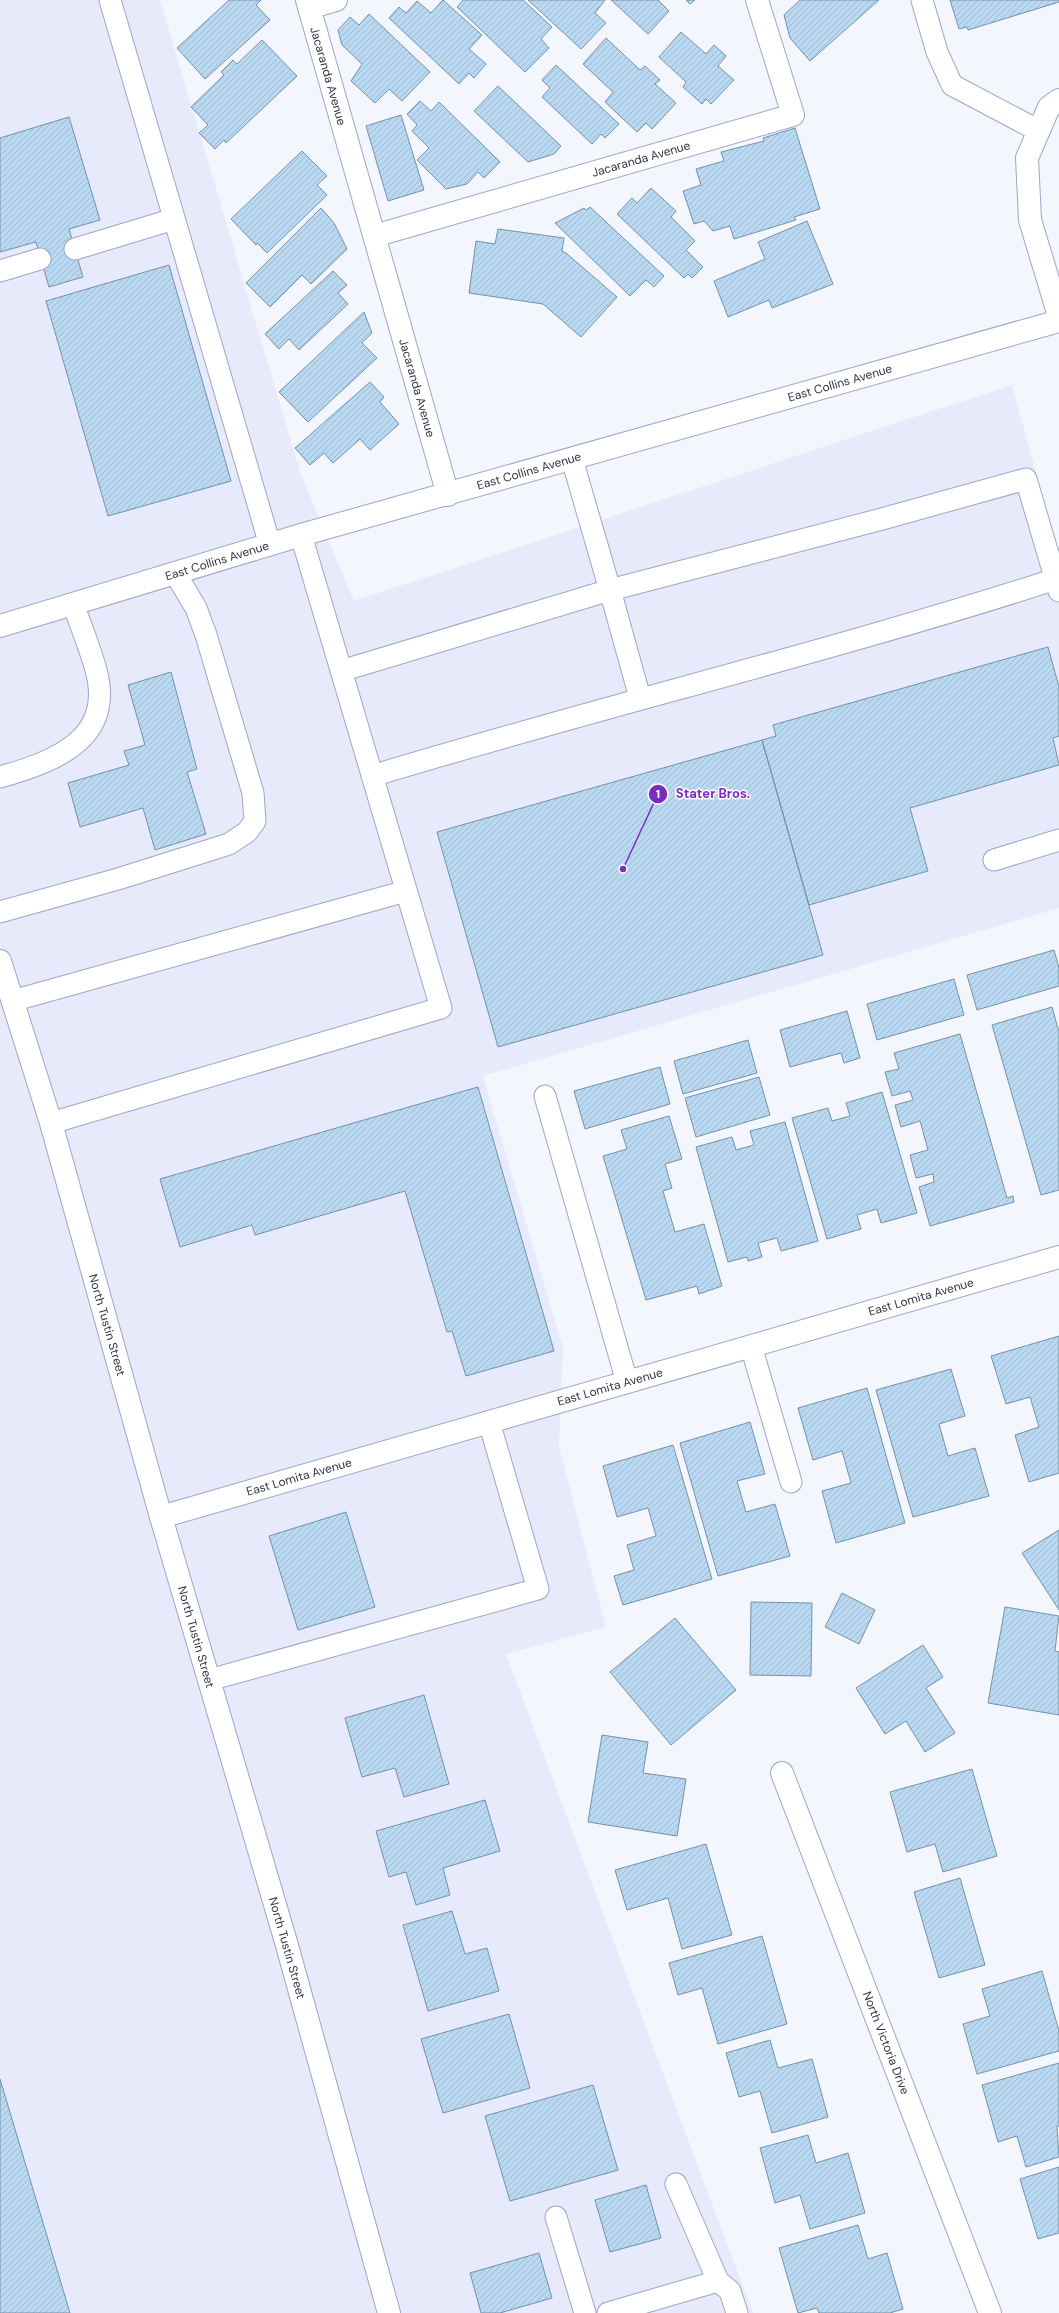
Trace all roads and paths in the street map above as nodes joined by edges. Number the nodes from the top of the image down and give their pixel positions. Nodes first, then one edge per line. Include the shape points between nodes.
1 (110, 0) edge
2 (336, 0) edge
3 (757, 0) edge
4 (922, 0) edge
5 (308, 4) edge
6 (1059, 100) edge
7 (1039, 131) junction
8 (174, 219) junction
9 (374, 236) junction
10 (75, 249) dead end
11 (40, 259) dead end
12 (0, 271) edge
13 (1059, 316) edge
14 (1059, 321) edge
15 (572, 459) junction
16 (448, 495) junction
17 (301, 535) junction
18 (270, 545) junction
19 (175, 574) junction
20 (1058, 585) edge
21 (610, 590) junction
22 (73, 604) junction
23 (0, 626) edge
24 (341, 671) junction
25 (640, 698) junction
26 (372, 776) junction
27 (0, 777) edge
28 (1059, 840) edge
29 (994, 860) dead end
30 (406, 891) junction
31 (0, 912) edge
32 (0, 961) edge
33 (12, 1001) junction
34 (545, 1096) dead end
35 (51, 1123) junction
36 (1059, 1257) edge
37 (751, 1346) junction
38 (627, 1382) junction
39 (489, 1422) junction
40 (791, 1482) dead end
41 (161, 1516) junction
42 (209, 1680) junction
43 (782, 1772) dead end
44 (676, 2184) dead end
45 (556, 2217) dead end
46 (724, 2286) junction
47 (389, 2313) edge
48 (585, 2313) edge
49 (608, 2313) edge
50 (737, 2313) edge
51 (990, 2313) edge

1 - 8 lane
2 - 5 street, Jacaranda Avenue
3 - 9 street, Jacaranda Avenue via 793,115
4 - 7 lane via 937,52 952,85
5 - 9 street, Jacaranda Avenue
6 - 7 street via 1049,107
7 - 13 street via 1027,158 1030,220
8 - 10 lane
8 - 18 lane
9 - 16 street, Jacaranda Avenue
11 - 12 lane
14 - 15 street, East Collins Avenue
15 - 16 street, East Collins Avenue
15 - 21 lane
16 - 17 street, East Collins Avenue
17 - 18 street, East Collins Avenue
17 - 24 lane
18 - 19 street, East Collins Avenue
19 - 22 street, East Collins Avenue
19 - 31 lane via 196,608 206,635 252,793 255,821 247,832 228,844 118,879
20 - 21 lane via 1026,479
20 - 25 lane
21 - 24 lane
21 - 25 lane
22 - 23 street, East Collins Avenue
22 - 27 lane via 97,671 100,697 95,720 80,740 60,756 36,767
24 - 26 lane
25 - 26 lane
26 - 30 lane
28 - 29 lane
30 - 33 lane
30 - 35 lane via 441,1008
32 - 33 street, North Tustin Street
33 - 35 street, North Tustin Street
34 - 38 lane
35 - 41 street, North Tustin Street
36 - 37 street, East Lomita Avenue
37 - 38 street, East Lomita Avenue
37 - 40 lane
38 - 39 street, East Lomita Avenue
39 - 41 street, East Lomita Avenue
39 - 42 lane via 538,1589
41 - 42 street, North Tustin Street
42 - 47 street, North Tustin Street via 286,1942
43 - 51 street, North Victoria Drive
44 - 46 lane
45 - 48 lane
46 - 49 lane
46 - 50 lane

